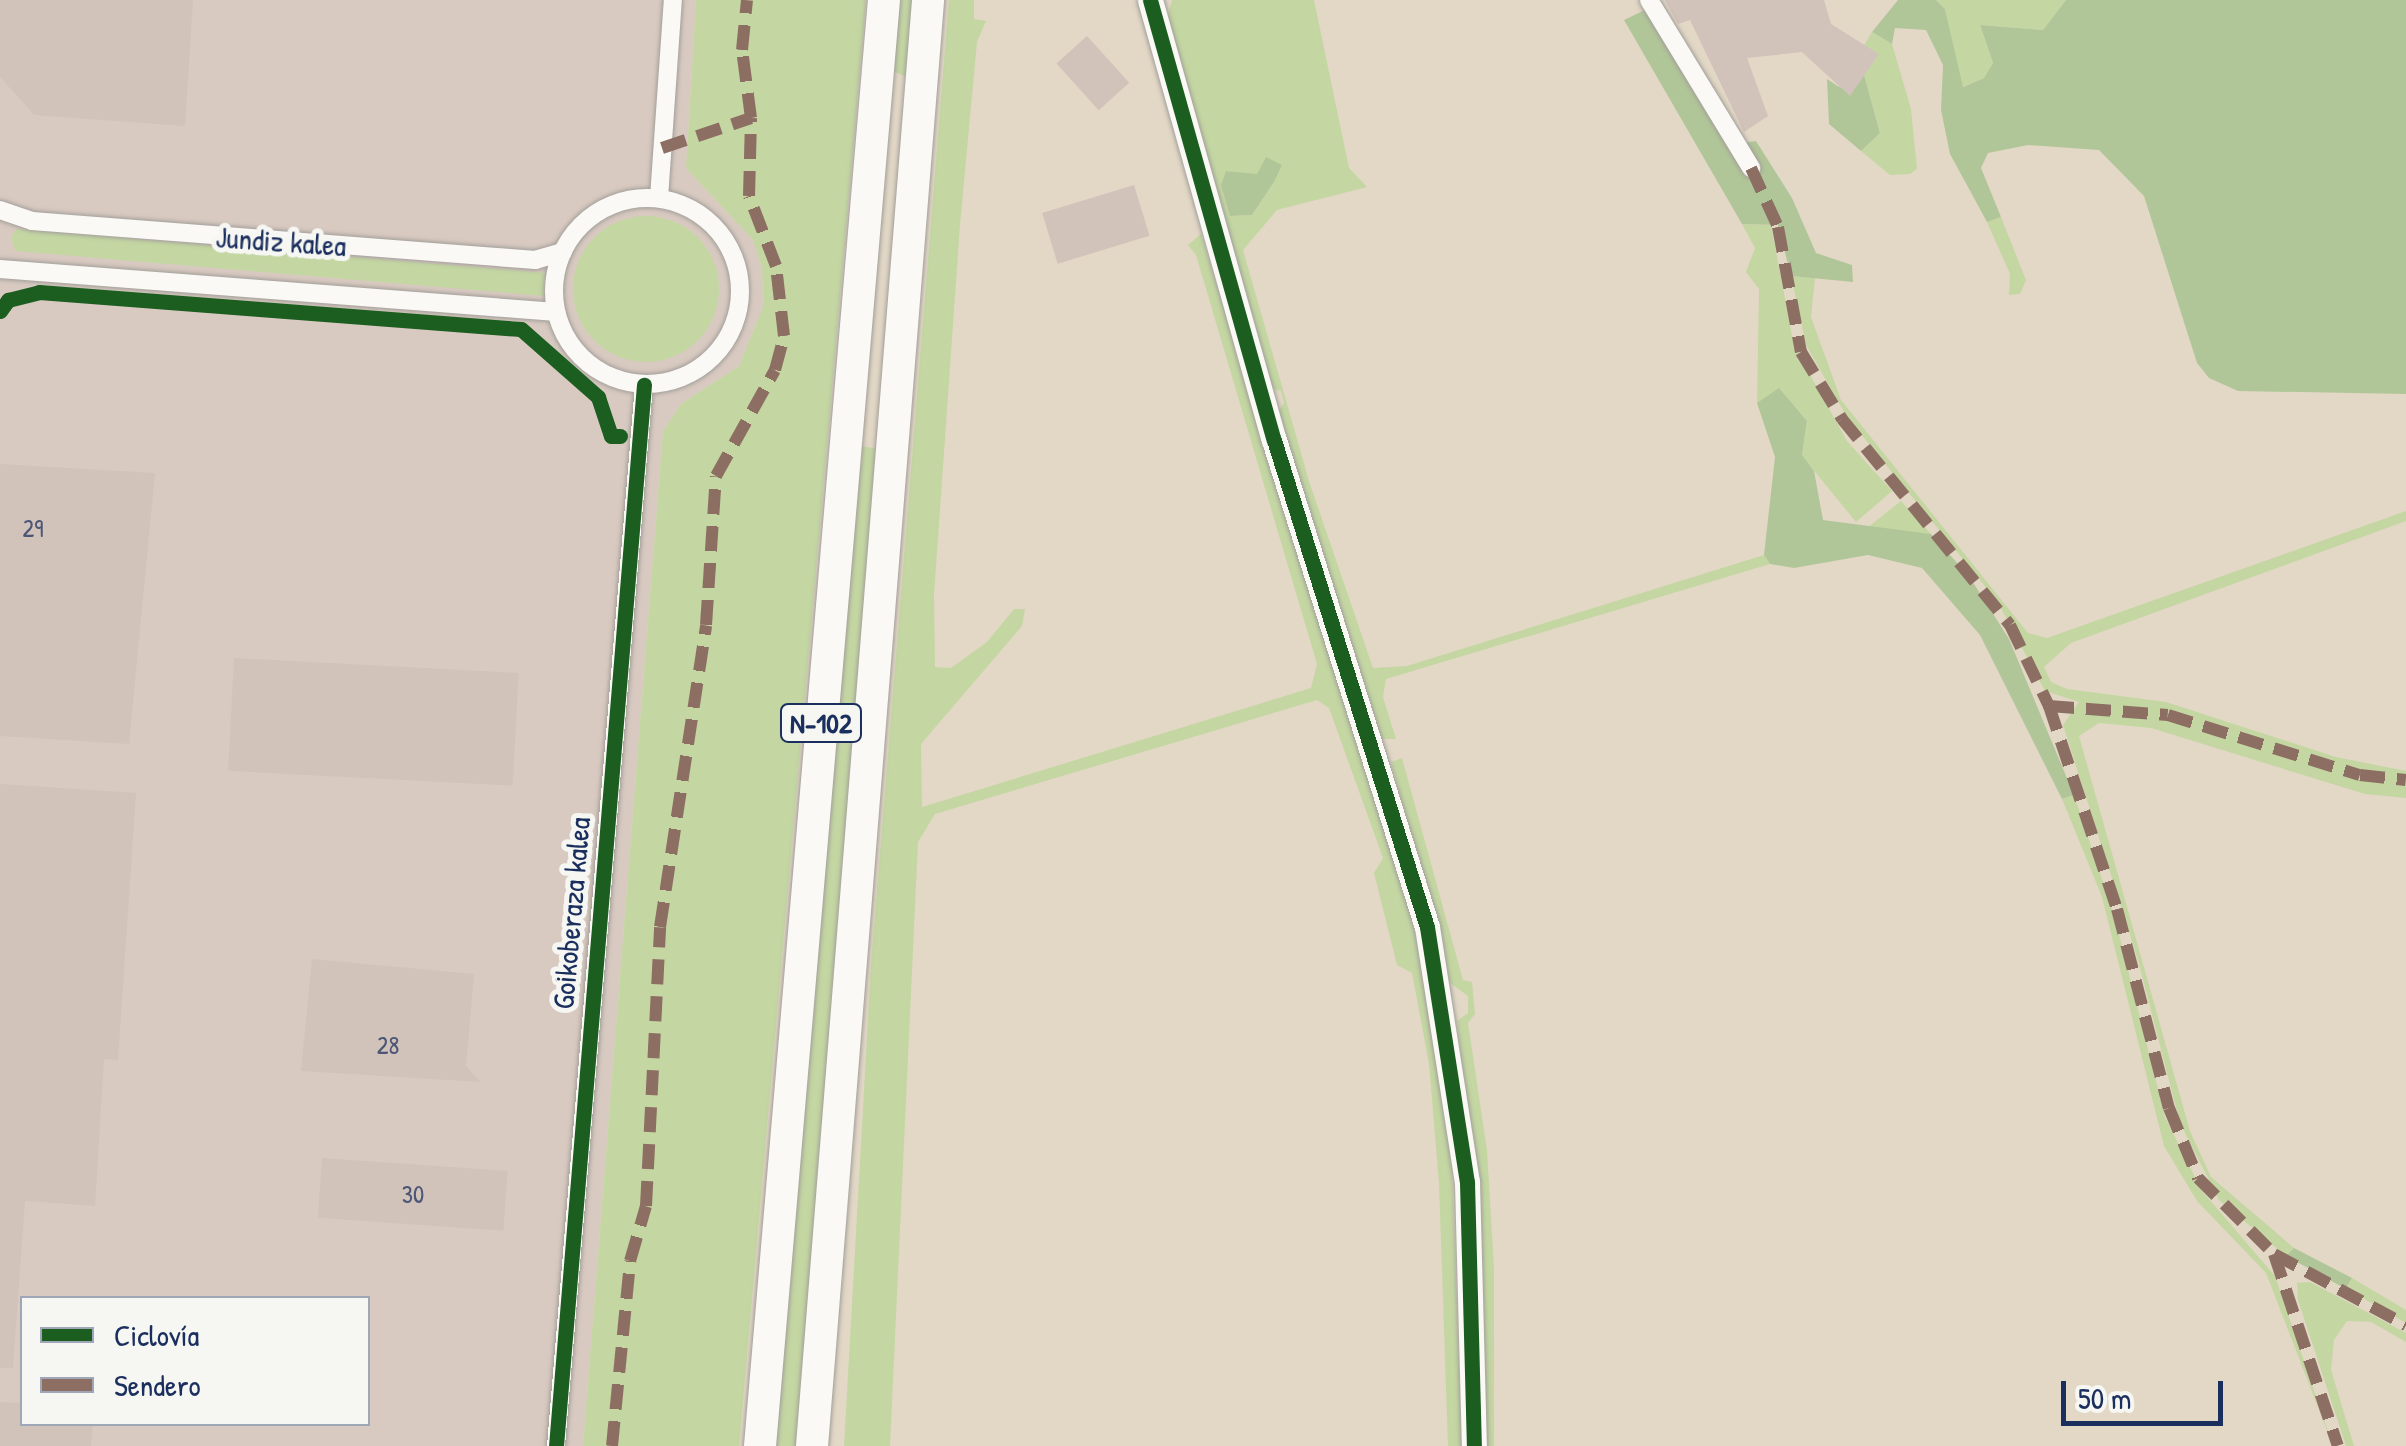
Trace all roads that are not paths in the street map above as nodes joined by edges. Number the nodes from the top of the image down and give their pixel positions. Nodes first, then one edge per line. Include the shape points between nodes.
1 (673, 0) edge
2 (884, 0) edge
3 (928, 0) edge
4 (1150, 0) edge
5 (1649, 0) edge
6 (1750, 168) dead end
7 (658, 198) junction
8 (0, 210) edge
9 (563, 252) junction
10 (0, 269) edge
11 (556, 312) junction
12 (644, 385) junction
13 (556, 1446) edge
14 (760, 1446) edge
15 (812, 1446) edge
16 (1474, 1446) edge

1 - 7 street
2 - 14 highway, N-102
3 - 15 highway, N-102
4 - 16 street via 1274,440 1390,795 1433,955 1467,1182
5 - 6 street
7 - 9 street via 602,210
7 - 12 street via 689,207 714,226 732,252 739,298 725,343 704,366
8 - 9 street, Jundiz kalea via 32,221 535,260
9 - 11 street
10 - 11 street, Jundiz kalea
11 - 12 street via 588,363 614,379
12 - 13 street, Goikoberaza kalea

